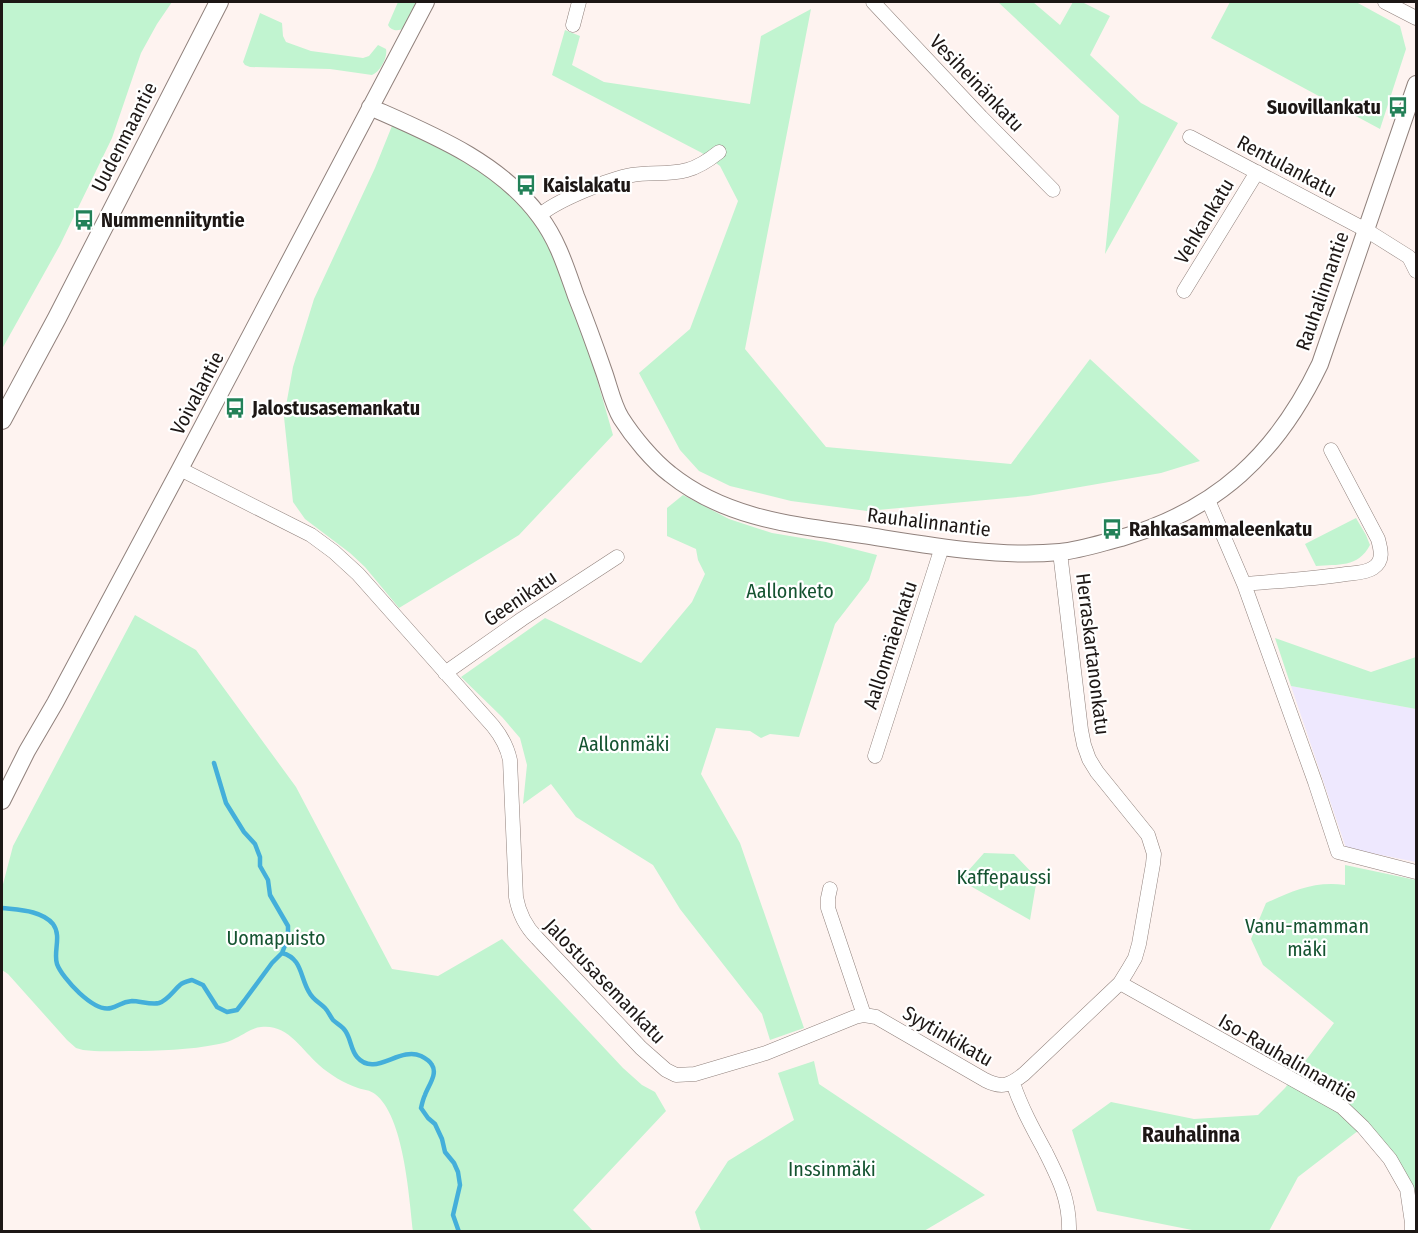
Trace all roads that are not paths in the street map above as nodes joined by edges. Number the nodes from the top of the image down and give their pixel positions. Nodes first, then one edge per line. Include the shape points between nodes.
1 (219, 2) edge
2 (426, 2) edge
3 (579, 2) edge
4 (873, 2) edge
5 (1385, 2) edge
6 (1416, 18) edge
7 (573, 25) dead end
8 (1416, 84) edge
9 (370, 107) junction
10 (1190, 137) dead end
11 (719, 152) dead end
12 (1257, 172) junction
13 (1053, 190) dead end
14 (539, 216) junction
15 (1366, 231) junction
16 (1413, 257) edge
17 (1416, 271) edge
18 (1184, 291) dead end
19 (2, 420) edge
20 (1331, 450) dead end
21 (180, 469) junction
22 (1208, 500) junction
23 (942, 547) junction
24 (1060, 552) junction
25 (617, 557) dead end
26 (1244, 584) junction
27 (446, 673) junction
28 (875, 756) dead end
29 (2, 801) edge
30 (1416, 872) edge
31 (830, 889) dead end
32 (1120, 983) junction
33 (864, 1015) junction
34 (1013, 1083) junction
35 (1070, 1232) edge
36 (1412, 1232) edge

1 - 19 main road, Uudenmaantie
2 - 9 street, Voivalantie
3 - 7 street
4 - 13 street, Vesiheinänkatu
5 - 6 street
8 - 15 street, Rauhalinnantie
9 - 14 street, Rauhalinnantie via 470,155 507,181
9 - 21 street, Voivalantie
10 - 12 street, Rentulankatu
11 - 14 street via 686,170 609,181 548,208
12 - 15 street, Rentulankatu
12 - 18 street, Vehkankatu
14 - 23 street, Rauhalinnantie via 559,247 620,416 668,473 700,495 732,510 793,525
15 - 16 street, Rentulankatu
15 - 22 street, Rauhalinnantie via 1320,364 1298,406 1246,471
16 - 17 street
20 - 26 street via 1378,539 1380,561 1372,569 1360,572
21 - 27 street, Jalostusasemankatu via 323,544 358,574
21 - 29 street, Voivalantie
22 - 24 street, Rauhalinnantie via 1139,533
22 - 26 street
23 - 24 street, Rauhalinnantie
23 - 28 street, Aallonmäenkatu
24 - 32 street, Herraskartanonkatu via 1084,746 1097,772 1148,835 1154,854 1139,944
25 - 27 street, Geenikatu
26 - 30 street via 1338,852
27 - 33 street, Jalostusasemankatu via 508,748 516,897 523,920 544,947 658,1064 676,1075 695,1074 766,1053
31 - 33 street via 828,908
32 - 34 street, Herraskartanonkatu
32 - 36 street, Iso-Rauhalinnantie via 1342,1107 1390,1159 1407,1189
33 - 34 street, Syytinkikatu via 876,1017 994,1084
34 - 35 street via 1061,1183

